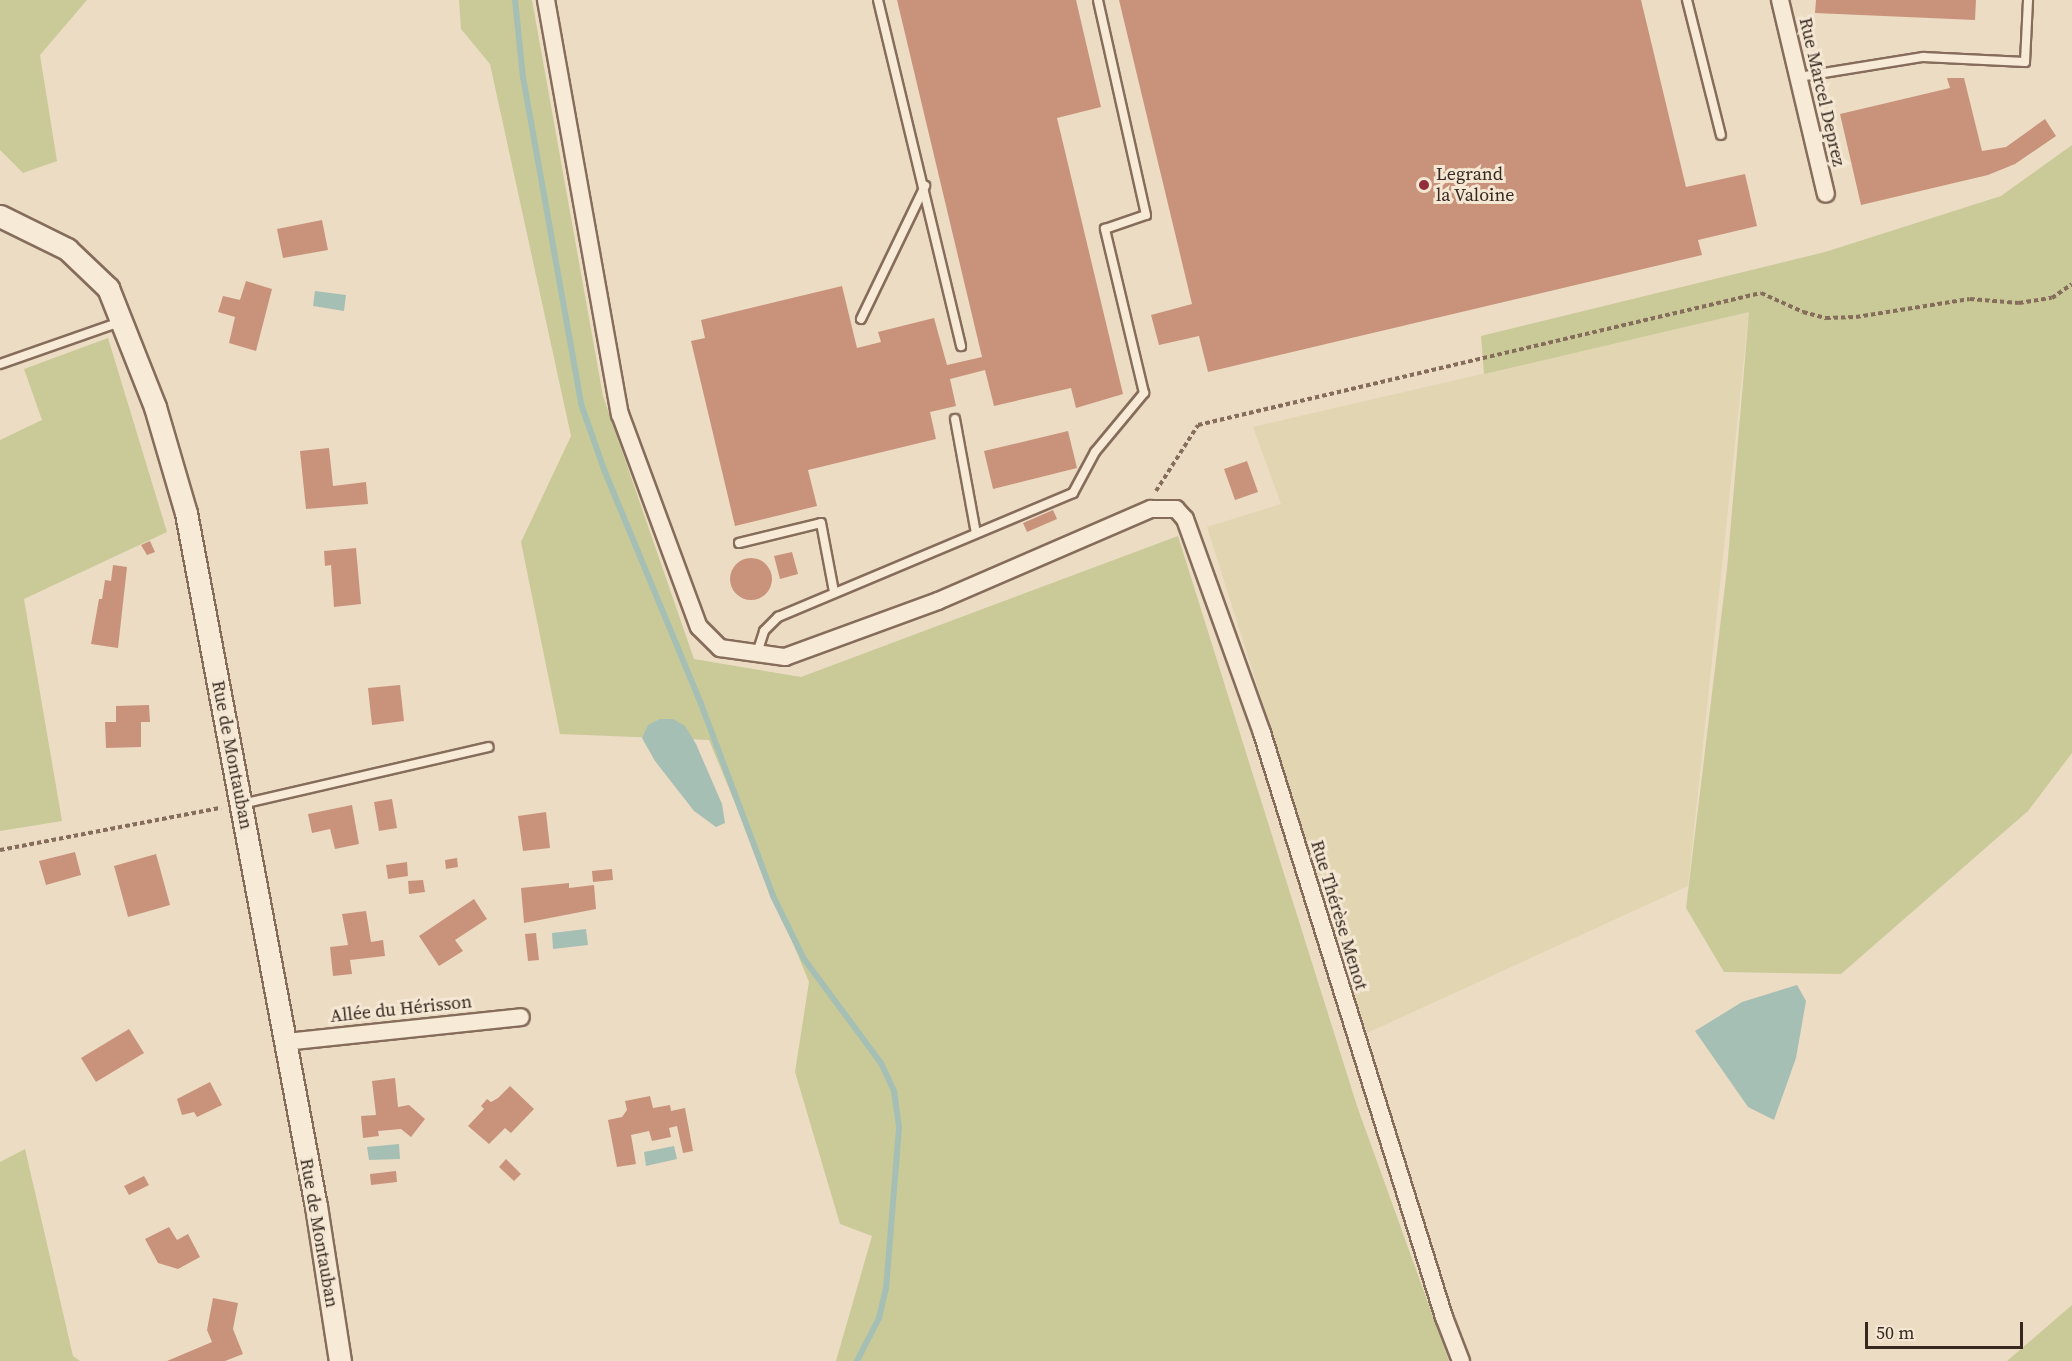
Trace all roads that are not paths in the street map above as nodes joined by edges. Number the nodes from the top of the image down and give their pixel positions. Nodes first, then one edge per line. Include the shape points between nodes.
1 (546, 0) edge
2 (878, 0) edge
3 (1098, 0) edge
4 (1688, 0) edge
5 (1780, 0) edge
6 (2028, 0) edge
7 (1798, 77) junction
8 (1721, 135) dead end
9 (925, 186) junction
10 (1826, 194) dead end
11 (0, 216) edge
12 (861, 319) dead end
13 (123, 321) junction
14 (961, 346) dead end
15 (0, 364) edge
16 (955, 419) dead end
17 (976, 533) junction
18 (739, 543) dead end
19 (834, 592) junction
20 (757, 653) junction
21 (488, 747) dead end
22 (242, 804) junction
23 (521, 1017) dead end
24 (285, 1042) junction
25 (340, 1361) edge
26 (1461, 1361) edge

1 - 20 street via 620,414 699,627 720,648
2 - 9 lane
3 - 17 lane via 1146,215 1106,229 1144,393 1095,452 1073,493
4 - 8 lane
5 - 7 street, Rue Marcel Deprez
6 - 7 lane via 2025,62 1923,57
7 - 10 street, Rue Marcel Deprez
9 - 12 lane
9 - 14 lane
11 - 13 street, Rue de Montauban via 68,249 108,288
13 - 15 lane
13 - 22 street, Rue de Montauban via 155,408 186,513
16 - 17 lane
17 - 19 lane
18 - 19 lane via 821,523
19 - 20 lane via 778,617 764,631
20 - 26 street, Rue Thérèse Menot via 784,657 916,609 1151,509 1176,509 1185,519 1262,734
21 - 22 lane
22 - 24 street, Rue de Montauban
23 - 24 street, Allée du Hérisson
24 - 25 street, Rue de Montauban

